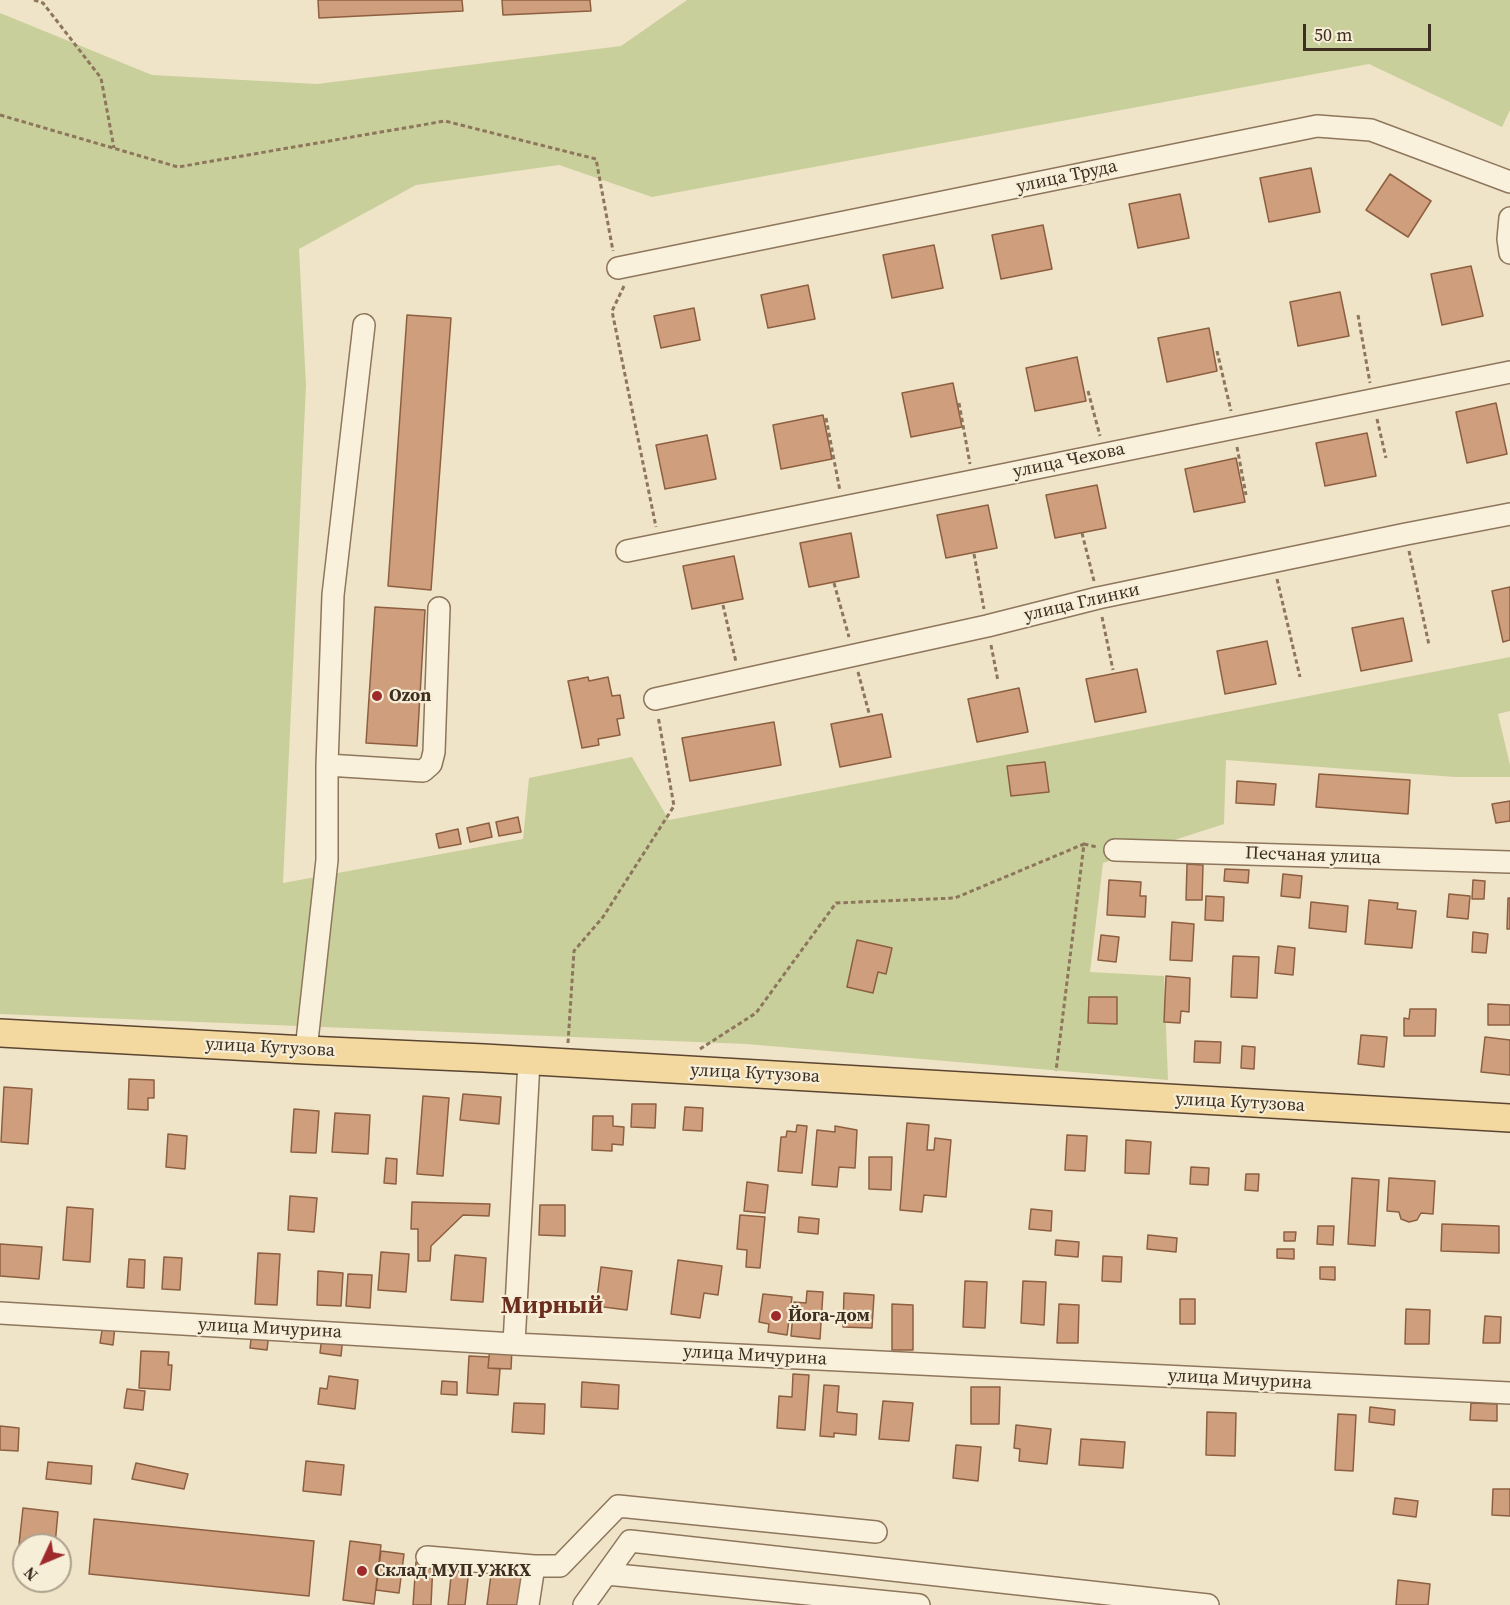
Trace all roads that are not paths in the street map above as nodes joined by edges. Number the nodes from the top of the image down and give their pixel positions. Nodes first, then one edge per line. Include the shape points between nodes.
1 (1510, 182) edge
2 (1510, 218) edge
3 (1510, 253) edge
4 (618, 268) road end
5 (364, 325) dead end
6 (1510, 372) edge
7 (1510, 514) edge
8 (627, 551) dead end
9 (439, 608) dead end
10 (655, 699) road end
11 (327, 765) junction
12 (1115, 849) dead end
13 (1510, 862) edge
14 (0, 1033) edge
15 (306, 1050) junction
16 (529, 1061) junction
17 (1510, 1118) edge
18 (0, 1313) edge
19 (514, 1344) junction
20 (1510, 1393) edge
21 (876, 1532) dead end
22 (427, 1557) dead end
23 (534, 1566) junction
24 (607, 1574) junction
25 (528, 1605) edge
26 (584, 1605) edge
27 (919, 1605) edge
28 (1208, 1605) edge

1 - 4 street, улица Труда via 1371,130 1317,126
2 - 3 street
5 - 11 street via 333,595
6 - 8 street, улица Чехова
7 - 10 street, улица Глинки via 1098,598
9 - 11 street via 431,764 423,771
11 - 15 street via 327,860
12 - 13 street, Песчаная улица
14 - 15 main road, улица Кутузова
15 - 16 main road, улица Кутузова
16 - 17 main road, улица Кутузова
16 - 19 street
18 - 19 street, улица Мичурина
19 - 20 street, улица Мичурина
21 - 23 street via 618,1506 560,1566
22 - 23 street
23 - 25 street
24 - 26 street
24 - 27 street
24 - 28 street via 630,1541

